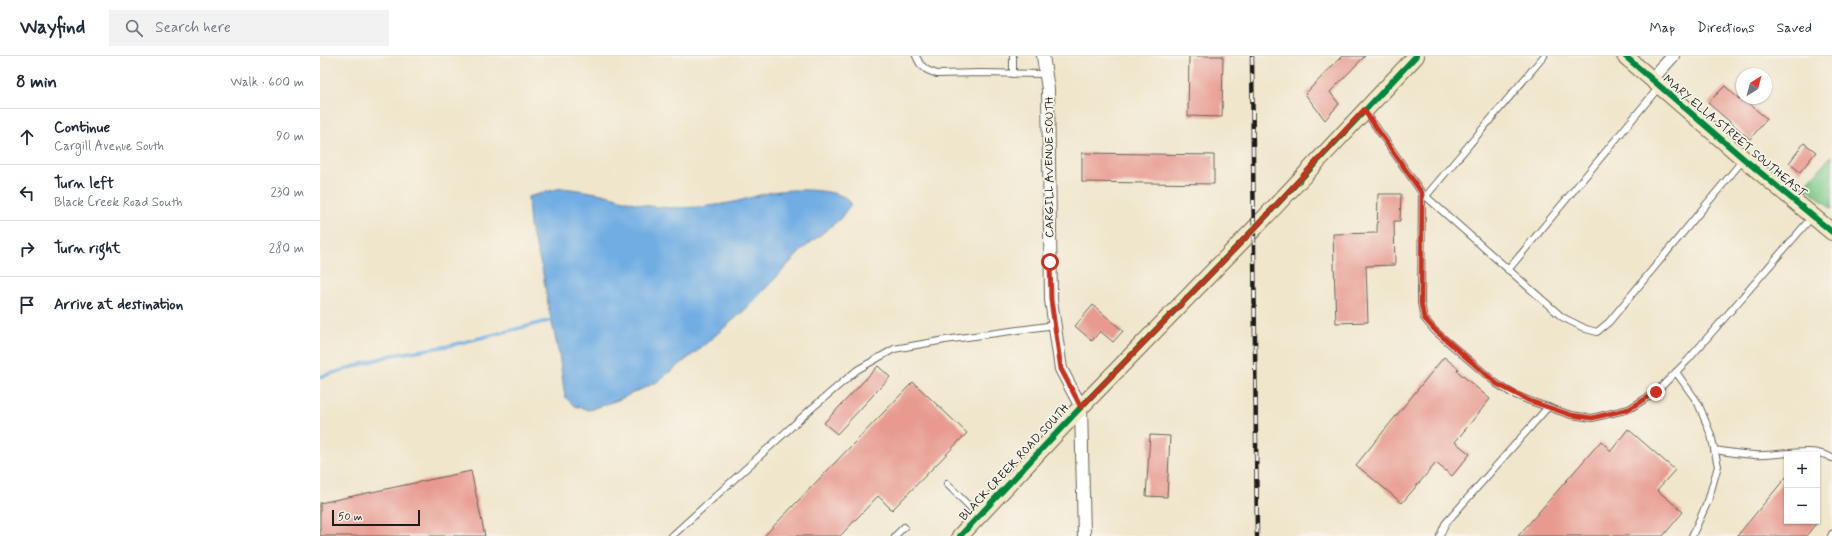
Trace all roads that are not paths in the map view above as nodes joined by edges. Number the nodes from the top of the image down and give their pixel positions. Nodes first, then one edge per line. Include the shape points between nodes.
1 (916, 56) edge
2 (1013, 56) edge
3 (1043, 56) edge
4 (1416, 56) edge
5 (1544, 56) edge
6 (1625, 56) edge
7 (1673, 56) edge
8 (1013, 74) junction
9 (1046, 74) junction
10 (1656, 83) junction
11 (1364, 110) junction
12 (1744, 160) junction
13 (1424, 194) junction
14 (1813, 216) junction
15 (1832, 232) edge
16 (1508, 270) junction
17 (1055, 325) junction
18 (1676, 372) junction
19 (1081, 407) junction
20 (1548, 407) junction
21 (1714, 450) junction
22 (1832, 458) edge
23 (947, 484) dead end
24 (979, 516) junction
25 (904, 527) dead end
26 (672, 536) edge
27 (895, 536) edge
28 (960, 536) edge
29 (1084, 536) edge
30 (1440, 536) edge
31 (1692, 536) edge

1 - 8 lane via 920,64 936,74
2 - 8 lane
3 - 9 street, CARGILL AVENUE SOUTH
4 - 11 street, BLACK CREEK ROAD SOUTH
5 - 13 lane
6 - 10 street, MARY ELLA STREET SOUTHEAST
7 - 10 street
8 - 9 lane
9 - 17 street, CARGILL AVENUE SOUTH via 1051,300
10 - 12 street, MARY ELLA STREET SOUTHEAST
10 - 16 lane
11 - 13 lane
11 - 19 street, BLACK CREEK ROAD SOUTH via 1253,230
12 - 14 street, MARY ELLA STREET SOUTHEAST
12 - 16 lane via 1609,322 1597,332 1562,316
13 - 16 lane
13 - 20 lane via 1421,303 1424,318 1497,384 1513,394
14 - 15 street, MARY ELLA STREET SOUTHEAST
14 - 18 lane
17 - 19 street, CARGILL AVENUE SOUTH via 1061,369
17 - 26 lane via 894,349 857,370
18 - 20 lane via 1656,392 1629,409 1592,418 1571,415
18 - 21 lane via 1698,403 1711,434
19 - 24 street, BLACK CREEK ROAD SOUTH
19 - 29 street, CARGILL AVENUE SOUTH
20 - 30 lane via 1445,524
21 - 22 lane via 1754,456 1807,451 1823,453
21 - 31 lane via 1718,466 1708,501
23 - 24 lane
24 - 28 street, BLACK CREEK ROAD SOUTH
25 - 27 lane

